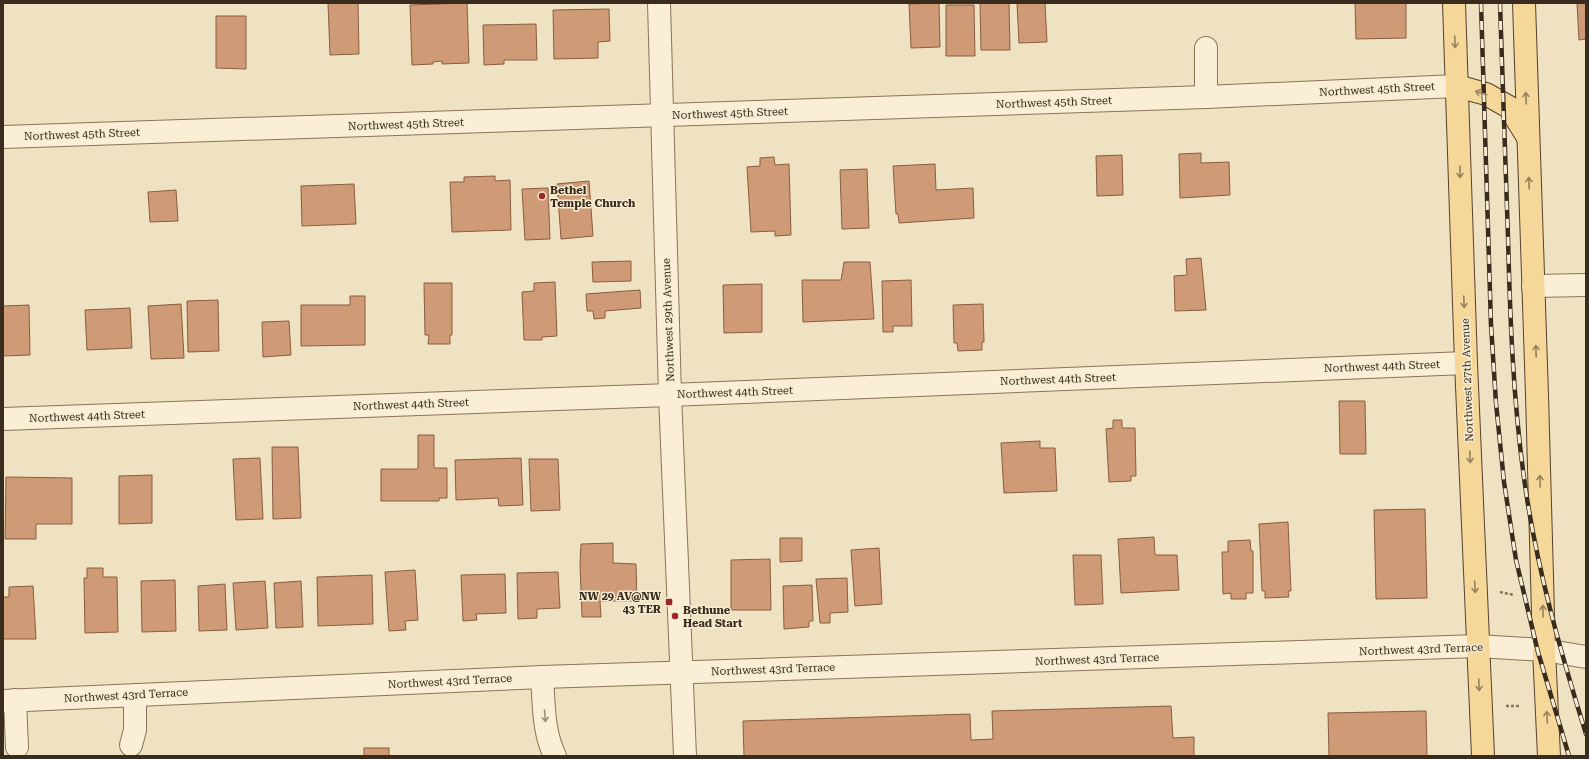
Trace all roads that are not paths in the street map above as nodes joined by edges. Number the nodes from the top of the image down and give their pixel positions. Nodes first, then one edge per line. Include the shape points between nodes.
1 (659, 3) edge
2 (1454, 3) edge
3 (1524, 3) edge
4 (1206, 48) dead end
5 (1457, 86) junction
6 (1206, 97) junction
7 (661, 115) junction
8 (3, 137) edge
9 (1528, 137) junction
10 (1586, 285) edge
11 (1533, 286) junction
12 (1466, 362) junction
13 (670, 395) junction
14 (3, 419) edge
15 (1478, 646) junction
16 (1544, 650) junction
17 (1586, 657) edge
18 (681, 672) junction
19 (542, 677) junction
20 (135, 695) junction
21 (9, 700) edge
22 (131, 745) dead end
23 (17, 747) dead end
24 (555, 756) edge
25 (685, 756) edge
26 (1483, 756) edge
27 (1549, 756) edge

1 - 7 street, Northwest 29th Avenue
2 -> 5 main road, Northwest 27th Avenue
9 -> 3 main road
4 - 6 street
5 - 6 street, Northwest 45th Street
9 -> 5 main road via 1509,107 1486,94
5 -> 12 main road, Northwest 27th Avenue
6 - 7 street, Northwest 45th Street
7 - 8 street, Northwest 45th Street
7 - 13 street, Northwest 29th Avenue
11 -> 9 main road
10 - 11 street
16 -> 11 main road
12 - 13 street, Northwest 44th Street
12 -> 15 main road, Northwest 27th Avenue
13 - 14 street, Northwest 44th Street
13 - 18 street, Northwest 29th Avenue
15 - 16 street, Northwest 43rd Terrace
15 - 18 street, Northwest 43rd Terrace
15 -> 26 main road, Northwest 27th Avenue
16 - 17 street, Northwest 43rd Terrace
27 -> 16 main road
18 - 19 street, Northwest 43rd Terrace
18 - 25 street, Northwest 29th Avenue
19 - 20 street, Northwest 43rd Terrace
19 -> 24 street via 544,720 549,744
20 - 21 street, Northwest 43rd Terrace
20 - 22 street via 135,730
21 - 23 street

